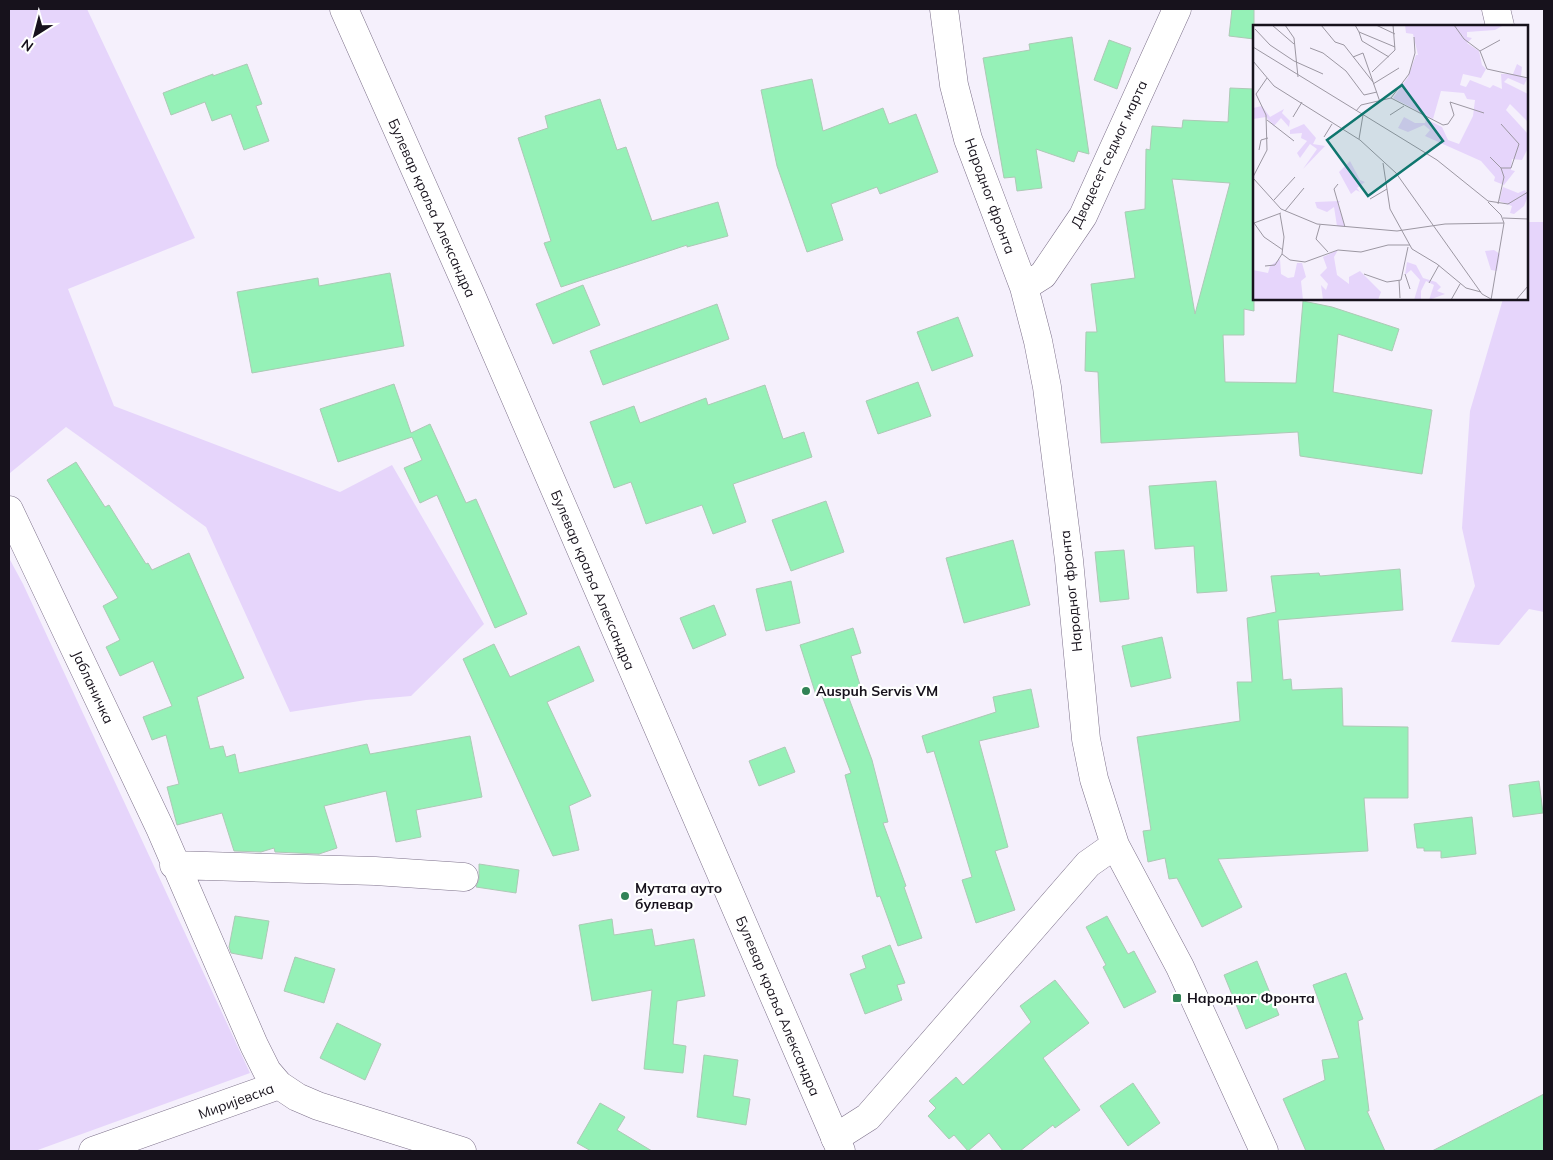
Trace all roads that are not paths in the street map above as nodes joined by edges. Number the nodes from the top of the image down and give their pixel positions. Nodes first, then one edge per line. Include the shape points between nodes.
1 (344, 9) edge
2 (944, 9) edge
3 (1177, 9) edge
4 (1496, 9) edge
5 (1500, 25) edge
6 (1024, 287) junction
7 (9, 510) edge
8 (1115, 845) junction
9 (174, 864) junction
10 (464, 877) dead end
11 (279, 1085) junction
12 (838, 1145) edge
13 (93, 1151) edge
14 (462, 1151) edge
15 (1264, 1151) edge

1 - 12 street, Булевар краља Александра
2 - 6 street, Народног фронта via 954,85 968,139
3 - 6 street, Двадесет седмог марта via 1083,216 1044,275
4 - 5 street
6 - 8 street, Народног фронта via 1047,387 1069,560 1086,739 1094,779
7 - 9 street, Јабланичка via 160,828
8 - 12 street via 1088,864 868,1117
8 - 15 street, Народног фронта via 1180,967
9 - 10 street
9 - 11 street, Јабланичка via 262,1062
11 - 13 street, Миријевска
11 - 14 street, Миријевска via 318,1106

